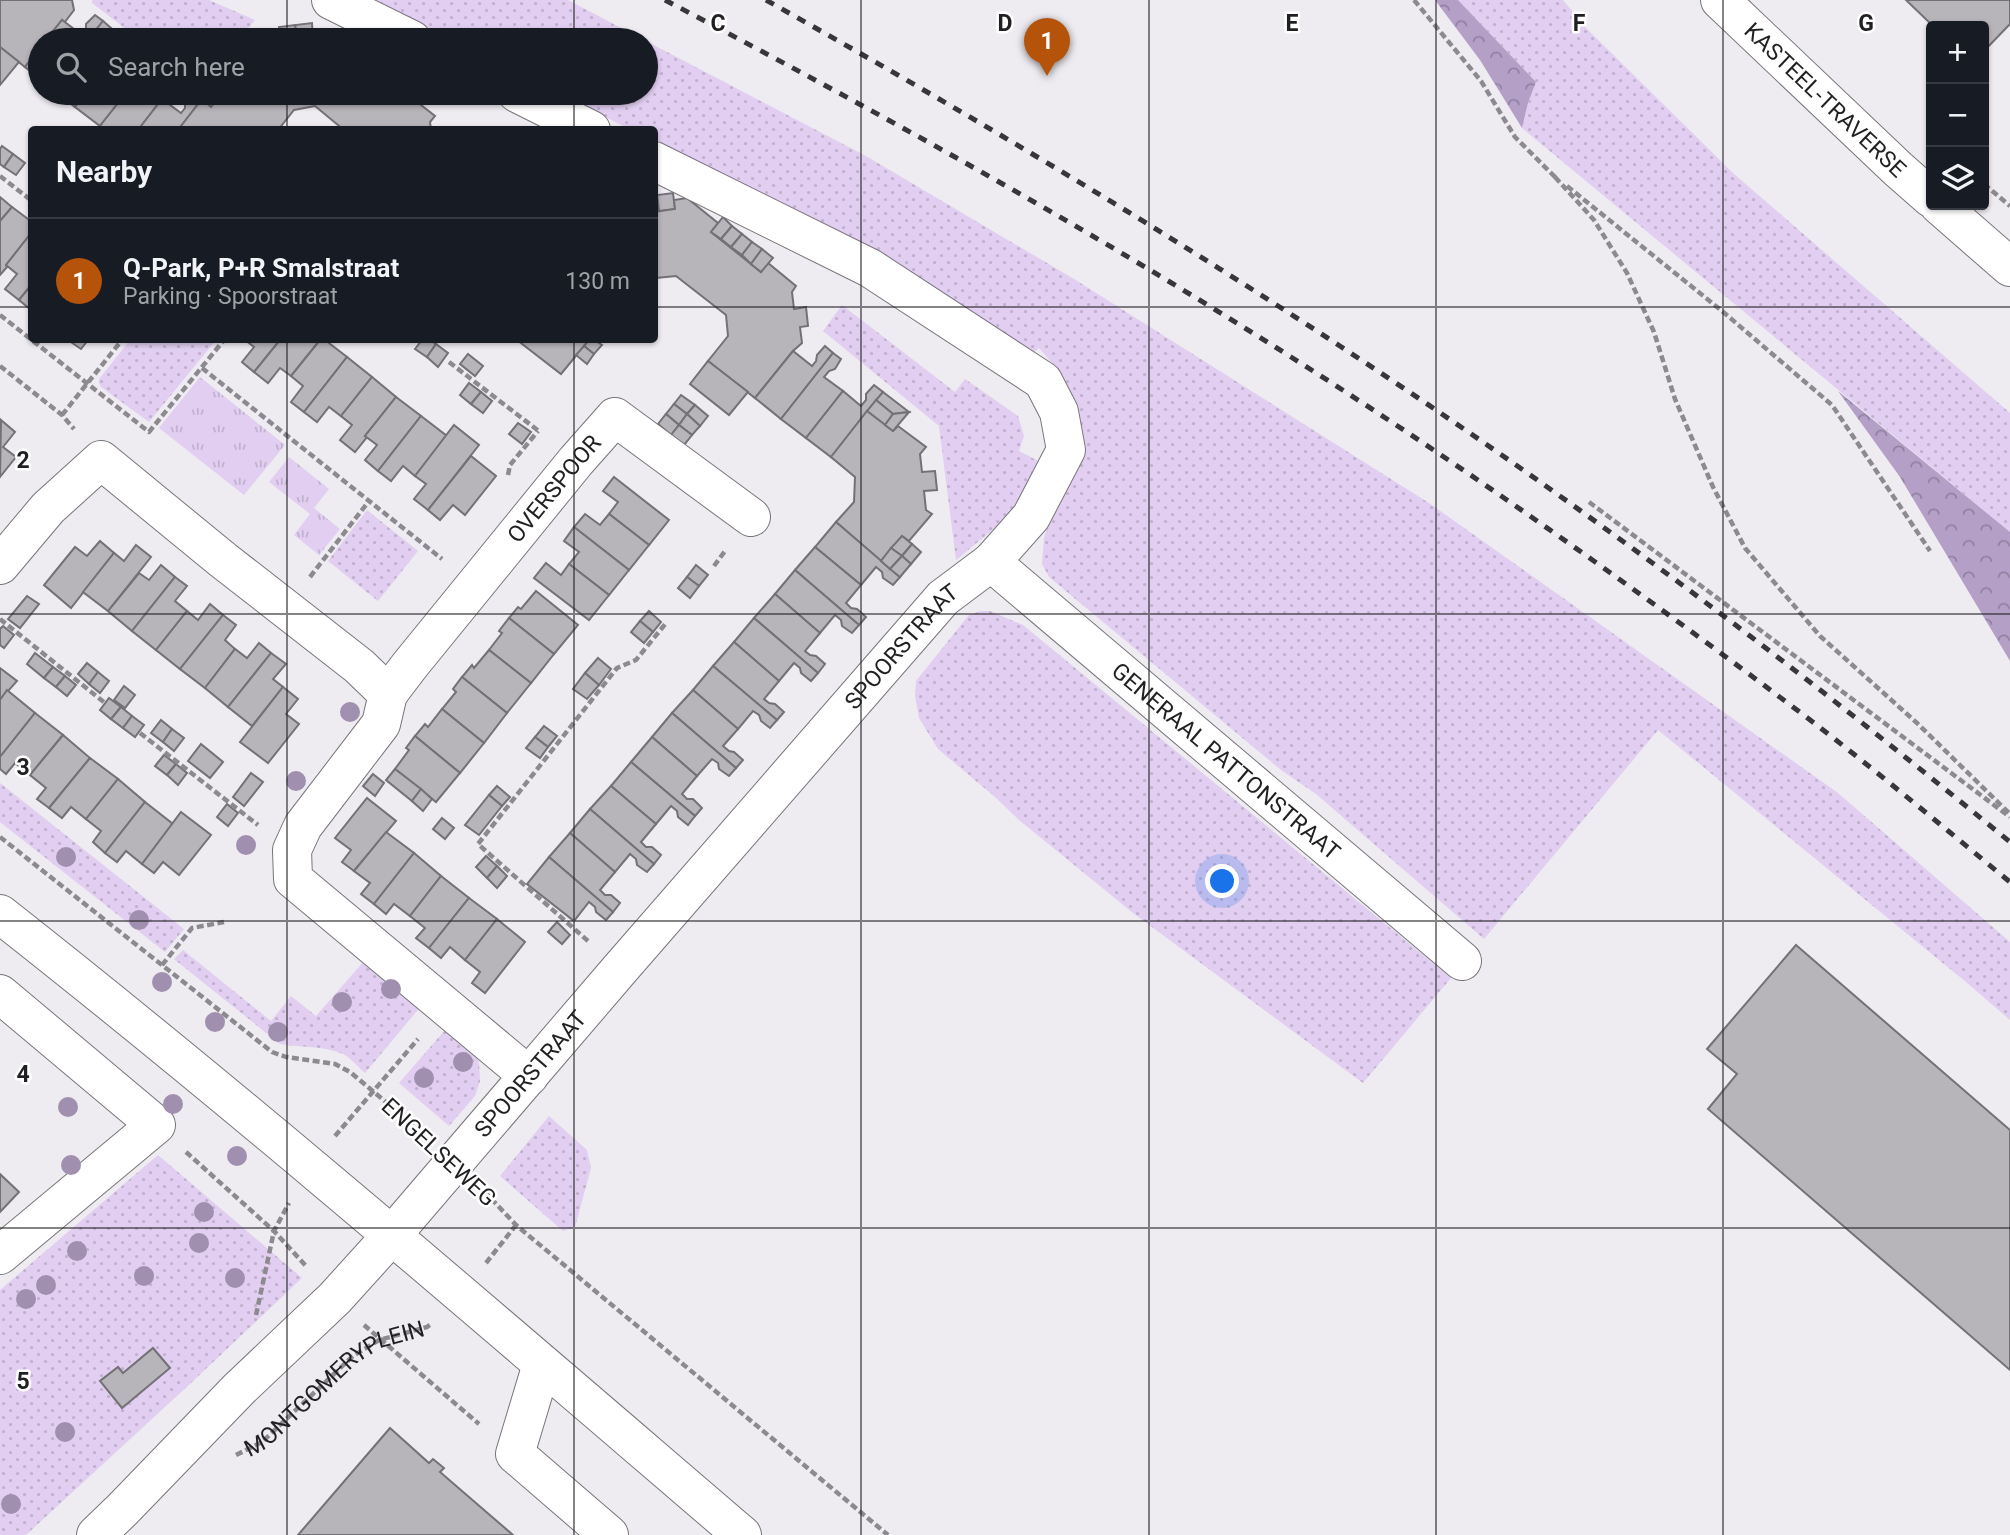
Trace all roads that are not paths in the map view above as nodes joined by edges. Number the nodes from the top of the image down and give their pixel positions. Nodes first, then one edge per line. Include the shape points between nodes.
1 (331, 0) edge
2 (1720, 0) edge
3 (388, 28) edge
4 (541, 105) edge
5 (583, 126) edge
6 (658, 163) edge
7 (1926, 194) edge
8 (1945, 210) edge
9 (2010, 267) edge
10 (751, 517) dead end
11 (991, 562) junction
12 (0, 565) edge
13 (388, 694) junction
14 (0, 914) edge
15 (1462, 961) dead end
16 (0, 994) edge
17 (529, 1076) junction
18 (392, 1235) junction
19 (0, 1255) edge
20 (542, 1364) junction
21 (96, 1535) edge
22 (609, 1535) edge
23 (742, 1535) edge

1 - 3 street
2 - 7 street, KASTEEL-TRAVERSE
4 - 5 street
6 - 11 street, SPOORSTRAAT via 870,268 1043,381 1059,412 1066,450 1031,517
8 - 9 street
10 - 13 street, OVERSPOOR via 615,417
11 - 15 street, GENERAAL PATTONSTRAAT
11 - 17 street, SPOORSTRAAT via 943,598
12 - 13 street via 48,508 101,460
13 - 17 street, OVERSPOOR via 381,724 303,826 292,850 293,879
14 - 18 street
16 - 19 street via 156,1125
17 - 18 street, SPOORSTRAAT
18 - 20 street
18 - 21 street, MONTGOMERYPLEIN via 335,1298
20 - 22 street via 515,1454
20 - 23 street

